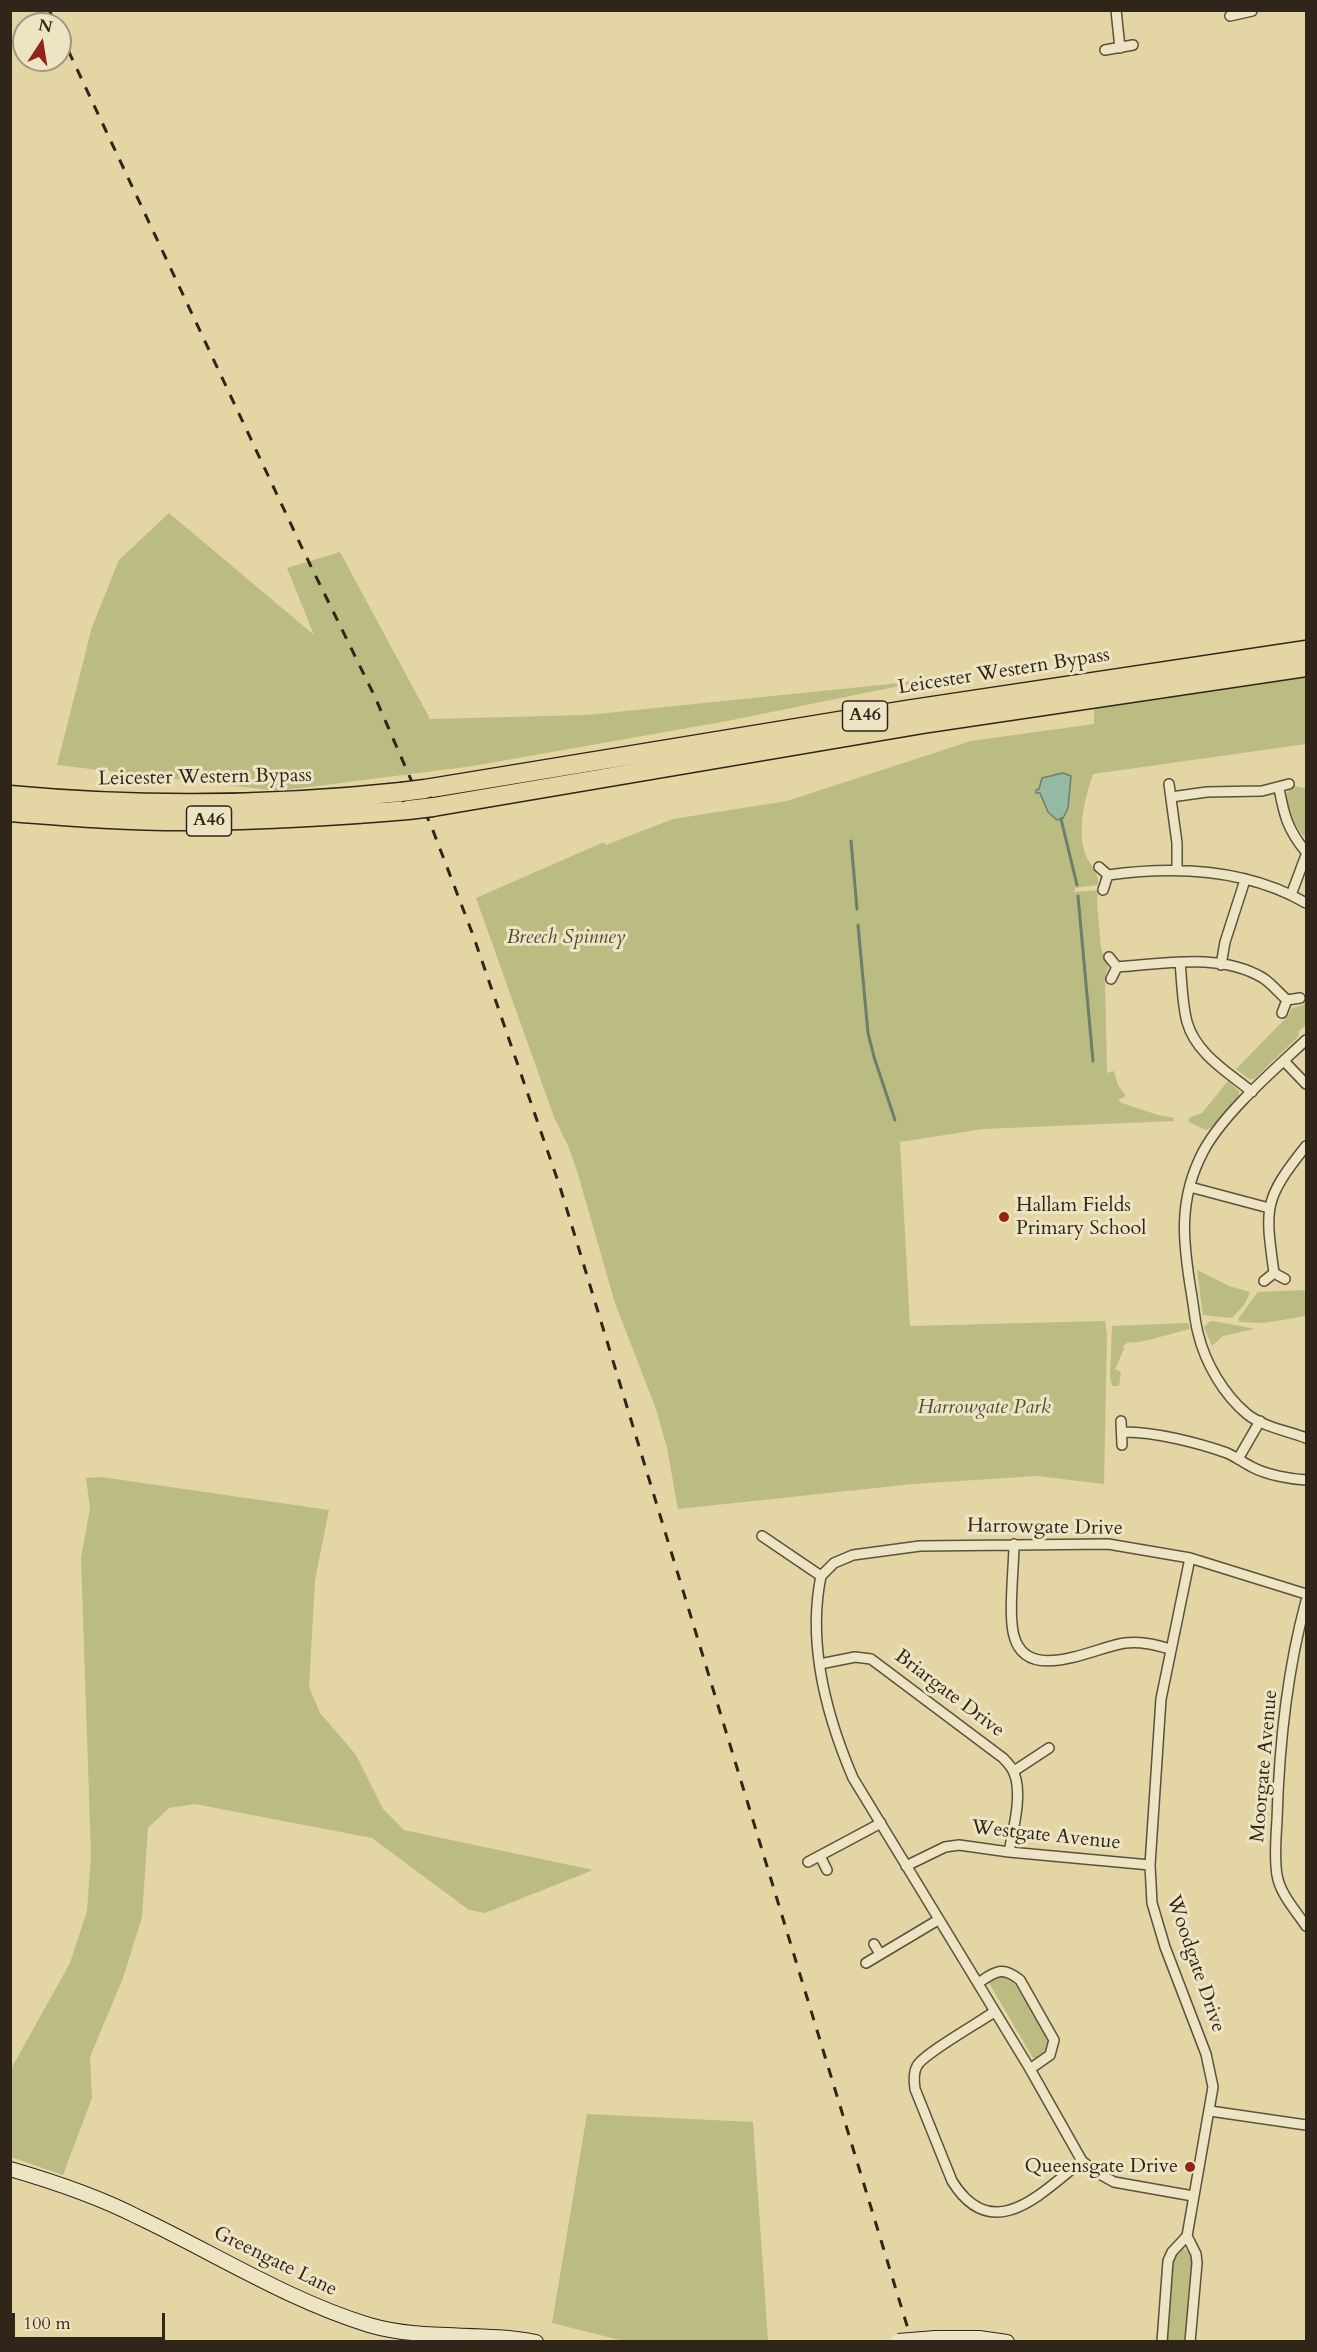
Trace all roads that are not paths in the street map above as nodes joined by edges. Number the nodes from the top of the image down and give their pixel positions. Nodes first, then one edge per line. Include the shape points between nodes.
1 (1116, 10) edge
2 (1252, 11) edge
3 (1240, 12) edge
4 (1230, 16) dead end
5 (1132, 45) dead end
6 (1120, 48) junction
7 (1105, 50) dead end
8 (1306, 650) edge
9 (1306, 667) edge
10 (1169, 784) dead end
11 (1289, 784) dead end
12 (1279, 788) junction
13 (10, 795) edge
14 (1171, 797) junction
15 (10, 812) edge
16 (1306, 854) edge
17 (1099, 867) dead end
18 (1177, 870) junction
19 (1108, 876) junction
20 (1245, 880) junction
21 (1103, 890) dead end
22 (1291, 895) junction
23 (1306, 903) edge
24 (1109, 957) dead end
25 (1180, 962) junction
26 (1221, 964) junction
27 (1117, 967) junction
28 (1111, 979) dead end
29 (1300, 998) dead end
30 (1287, 1000) junction
31 (1282, 1013) dead end
32 (1306, 1040) edge
33 (1284, 1061) junction
34 (1306, 1084) edge
35 (1252, 1092) junction
36 (1306, 1146) edge
37 (1190, 1187) junction
38 (1269, 1209) junction
39 (1275, 1273) junction
40 (1285, 1278) dead end
41 (1264, 1281) dead end
42 (1121, 1421) dead end
43 (1260, 1421) junction
44 (1122, 1432) junction
45 (1306, 1438) edge
46 (1122, 1445) dead end
47 (1238, 1459) junction
48 (1306, 1480) edge
49 (760, 1535) dead end
50 (1014, 1544) junction
51 (1190, 1558) junction
52 (821, 1576) junction
53 (1306, 1594) edge
54 (1306, 1601) edge
55 (1170, 1649) junction
56 (820, 1664) junction
57 (1050, 1748) dead end
58 (1014, 1771) junction
59 (881, 1823) junction
60 (1009, 1852) junction
61 (820, 1856) junction
62 (808, 1862) dead end
63 (1150, 1865) junction
64 (906, 1866) junction
65 (827, 1870) dead end
66 (938, 1920) junction
67 (1306, 1926) edge
68 (874, 1944) dead end
69 (880, 1954) junction
70 (866, 1963) dead end
71 (978, 1983) junction
72 (994, 2012) junction
73 (1030, 2069) junction
74 (1210, 2111) junction
75 (1306, 2125) edge
76 (1082, 2161) junction
77 (10, 2169) edge
78 (1193, 2196) junction
79 (1187, 2236) junction
80 (897, 2341) edge
81 (536, 2342) edge
82 (1007, 2342) edge
83 (1162, 2342) edge
84 (1190, 2342) edge

1 - 6 street
2 - 3 street
3 - 4 street
5 - 6 street
6 - 7 street
8 - 13 highway, Leicester Western Bypass / A46, bridge via 401,792 301,801 194,804 89,802
9 - 15 highway, Leicester Western Bypass / A46, bridge via 923,724 408,810 196,821
10 - 14 street
11 - 12 street
12 - 14 street
12 - 16 street via 1284,818
14 - 18 street
16 - 22 street
17 - 19 street
18 - 19 street
18 - 20 street
19 - 21 street
20 - 22 street
20 - 26 street
22 - 23 street
24 - 27 street
25 - 26 street
25 - 27 street
25 - 35 street via 1187,1022 1195,1040 1208,1057
26 - 30 street via 1264,979
27 - 28 street
29 - 30 street
30 - 31 street
32 - 33 street
33 - 34 street
33 - 35 street
35 - 37 street via 1205,1149
36 - 38 street via 1282,1177
37 - 38 street
37 - 43 street via 1183,1236 1203,1352 1239,1407
38 - 39 street
39 - 40 street
39 - 41 street
42 - 44 street
43 - 45 street
43 - 47 street
44 - 46 street
44 - 47 street via 1193,1442
47 - 48 street via 1257,1469
49 - 52 street
50 - 51 street, Harrowgate Drive via 1108,1544
50 - 52 street, Harrowgate Drive via 920,1546 853,1555 834,1563
50 - 55 street via 1013,1635 1026,1655 1035,1660 1062,1660 1123,1643
51 - 53 street, Harrowgate Drive
51 - 55 street, Woodgate Drive
52 - 56 street via 815,1612
54 - 67 street, Moorgate Avenue via 1292,1665 1283,1736 1275,1855 1282,1889
55 - 63 street, Woodgate Drive via 1161,1699
56 - 58 street, Briargate Drive via 855,1657 871,1659 1003,1758
56 - 59 street via 841,1749
57 - 58 street
58 - 60 street via 1018,1785
59 - 61 street
59 - 64 street
60 - 63 street, Westgate Avenue
60 - 64 street, Westgate Avenue via 959,1845 945,1847
61 - 62 street
61 - 65 street
63 - 74 street, Woodgate Drive via 1152,1903 1165,1947 1212,2071
64 - 66 street
66 - 69 street
66 - 71 street
68 - 69 street
69 - 70 street
71 - 72 street
71 - 73 street via 1004,1971 1020,1980 1054,2040 1050,2055
72 - 73 street
72 - 76 street via 928,2055 917,2066 914,2078 952,2181 977,2207 1005,2213 1020,2208
73 - 76 street
74 - 75 street
74 - 78 street, Woodgate Drive
76 - 78 street via 1114,2182
77 - 81 street, Greengate Lane via 103,2200 304,2301 370,2325 405,2333 498,2336
78 - 79 street, Woodgate Drive
79 - 83 street, Woodgate Drive via 1168,2261
79 - 84 street, Woodgate Drive via 1197,2263
80 - 82 street, bridge via 979,2338

